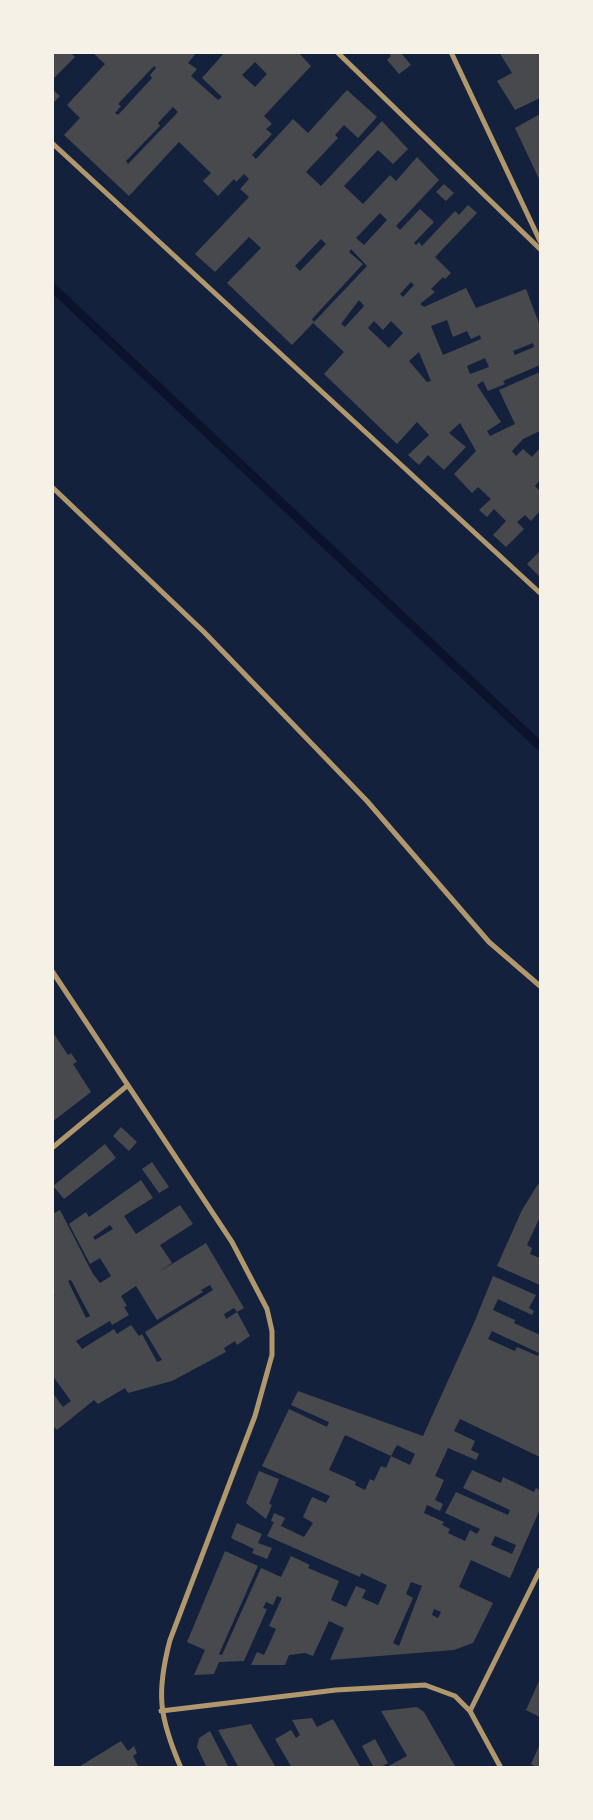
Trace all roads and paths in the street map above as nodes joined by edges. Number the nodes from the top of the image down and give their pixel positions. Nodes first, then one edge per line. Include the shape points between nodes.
1 (337, 52) edge
2 (451, 52) edge
3 (52, 143) edge
4 (540, 241) edge
5 (540, 249) edge
6 (52, 487) edge
7 (540, 593) edge
8 (52, 971) edge
9 (540, 986) edge
10 (128, 1085) junction
11 (52, 1148) edge
12 (540, 1570) edge
13 (161, 1711) junction
14 (470, 1711) junction
15 (181, 1768) edge
16 (501, 1768) edge

1 - 5 street
2 - 4 street
3 - 7 street
6 - 9 street via 204,632 367,802 489,942
8 - 10 street
10 - 11 street
10 - 13 street via 232,1242 267,1309 272,1331 272,1355 255,1416 170,1640 163,1666
12 - 14 street
13 - 14 street via 336,1690 424,1685 455,1696
13 - 15 street
14 - 16 street

